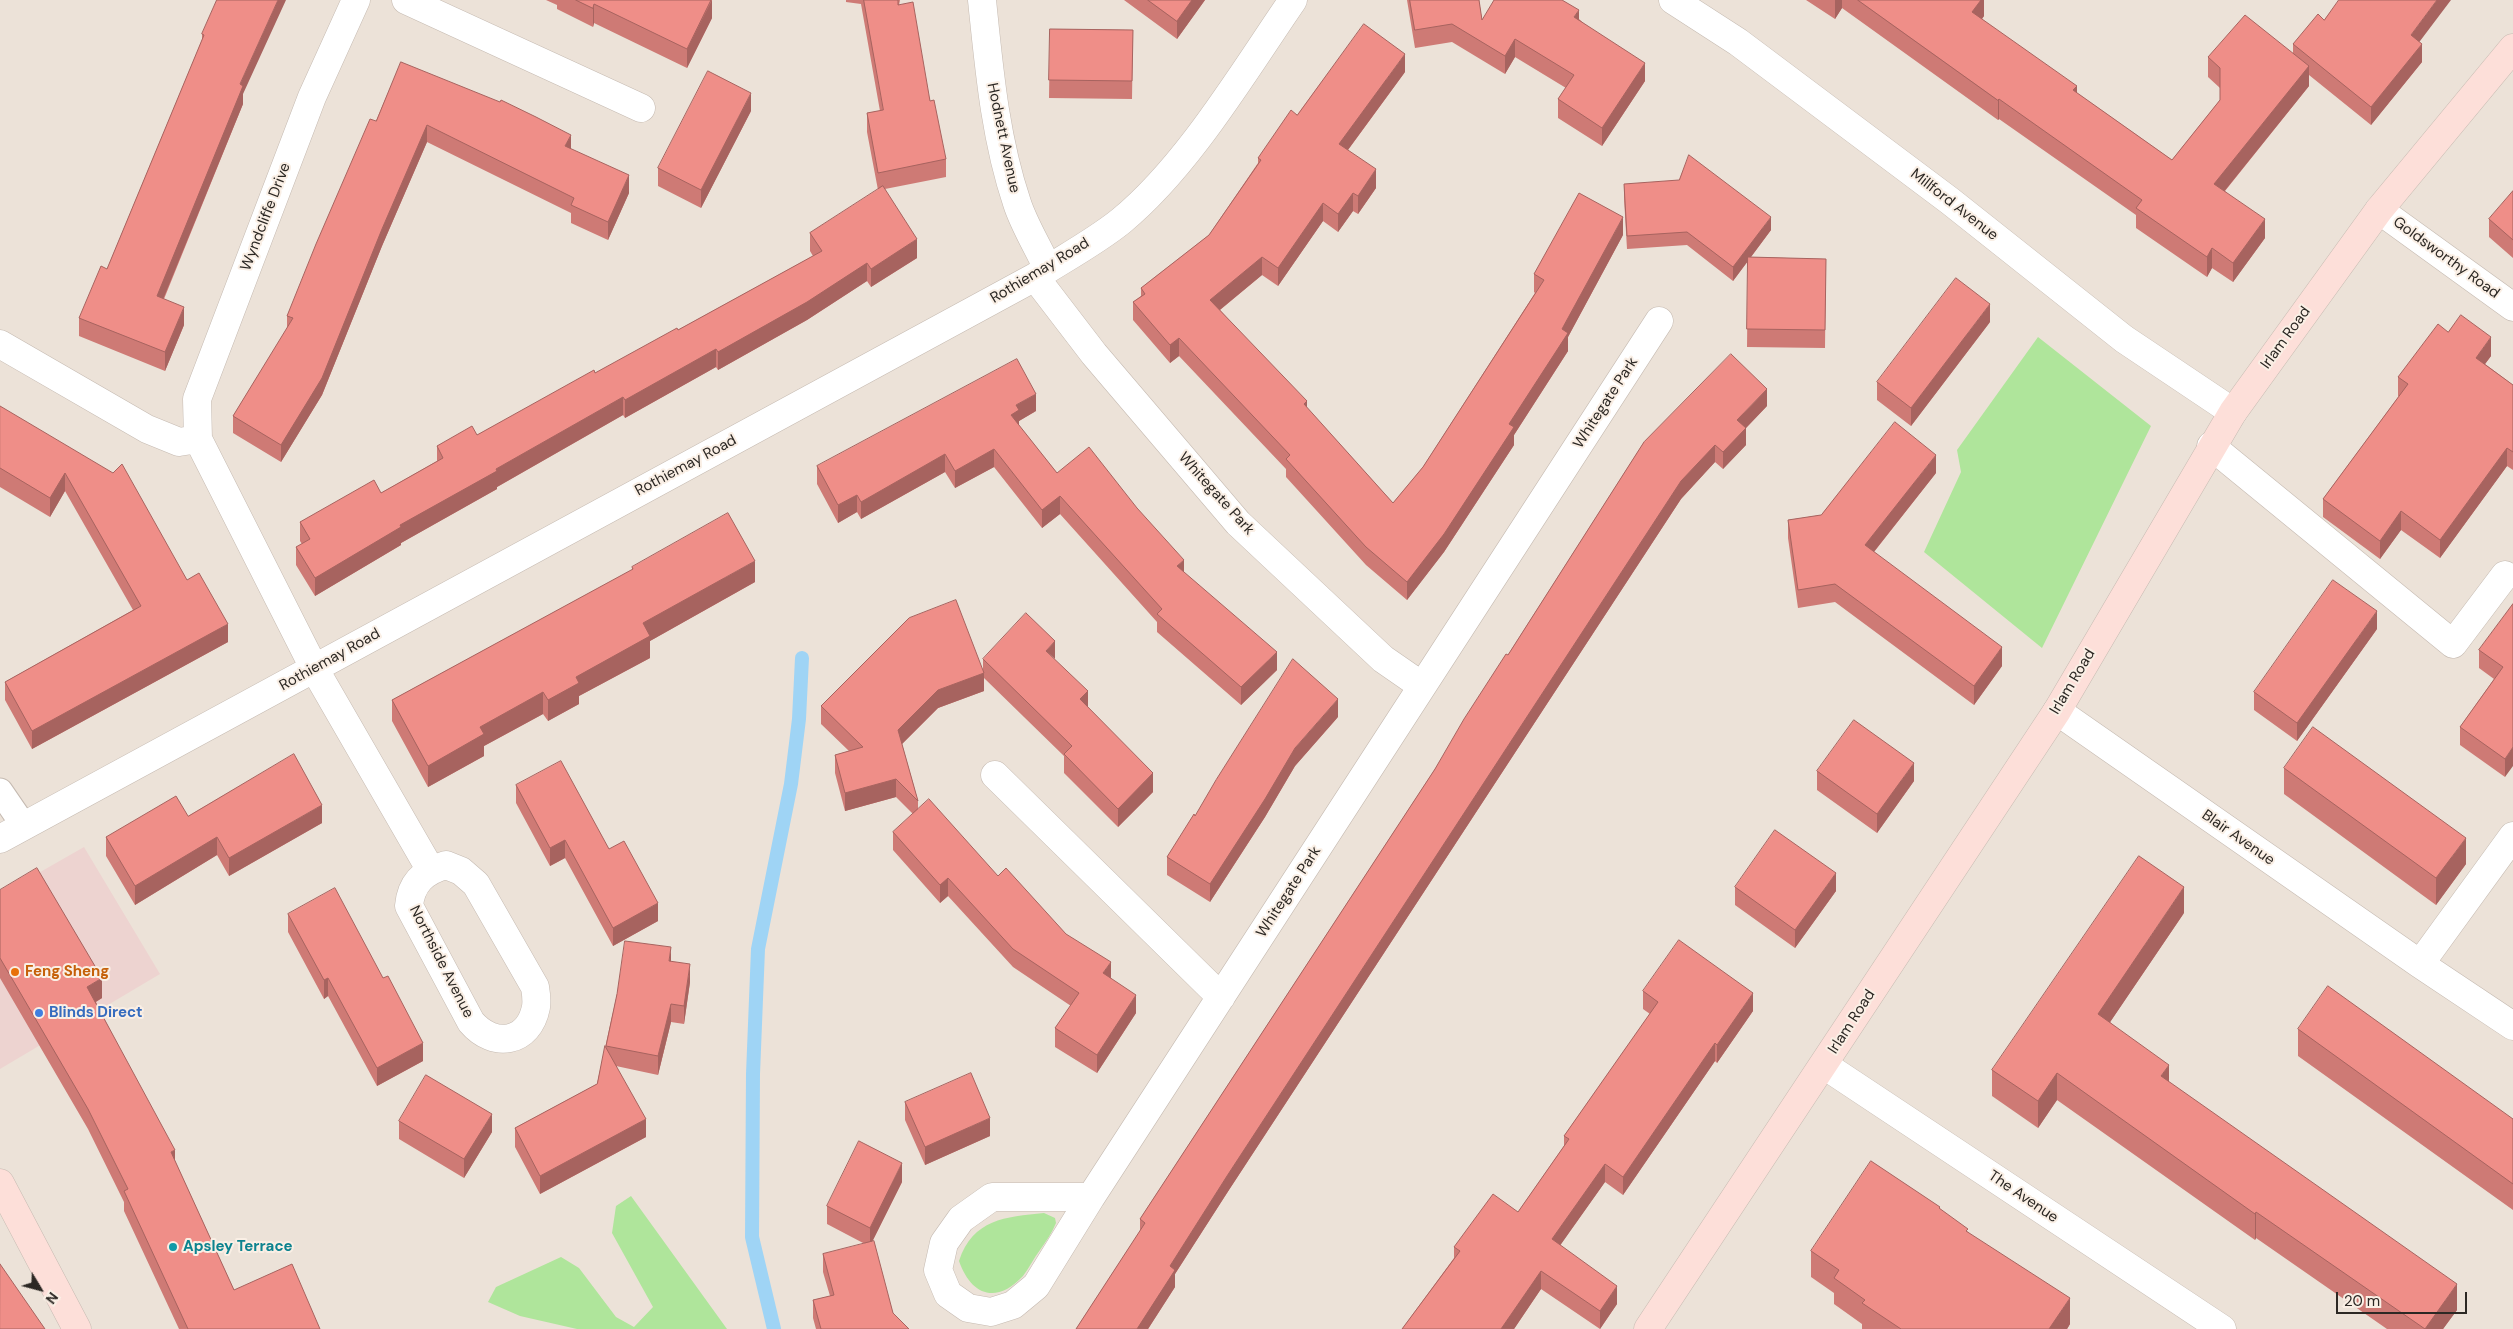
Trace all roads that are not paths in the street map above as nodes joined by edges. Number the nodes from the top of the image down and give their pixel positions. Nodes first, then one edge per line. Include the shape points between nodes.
1 (356, 0) edge
2 (406, 0) edge
3 (982, 0) edge
4 (1293, 0) edge
5 (1674, 0) edge
6 (2513, 48) edge
7 (641, 108) dead end
8 (2379, 210) junction
9 (1042, 273) junction
10 (2513, 307) edge
11 (1659, 321) dead end
12 (0, 344) edge
13 (2233, 412) junction
14 (198, 439) junction
15 (2212, 446) junction
16 (2505, 575) dead end
17 (314, 668) junction
18 (1422, 686) junction
19 (2057, 711) junction
20 (995, 775) dead end
21 (0, 792) edge
22 (24, 826) junction
23 (2513, 836) edge
24 (0, 839) edge
25 (430, 870) junction
26 (2420, 964) junction
27 (1221, 998) junction
28 (2513, 1026) edge
29 (1824, 1064) junction
30 (0, 1183) edge
31 (1091, 1197) junction
32 (77, 1329) edge
33 (1648, 1329) edge
34 (2222, 1329) edge

1 - 14 street, Wyndcliffe Drive via 312,97 197,399
2 - 7 street
3 - 9 street, Hodnett Avenue via 990,86 1001,141 1017,204
4 - 9 street, Rothiemay Road via 1169,173 1121,221
5 - 13 street, Millford Avenue via 1761,59 2124,338
6 - 8 street, Irlam Road
8 - 10 street, Goldsworthy Road
8 - 13 street, Irlam Road
9 - 17 street, Rothiemay Road
9 - 18 street, Whitegate Park via 1094,354 1238,523 1383,659
11 - 18 street, Whitegate Park
12 - 14 street via 147,429 179,442
13 - 15 street, Irlam Road
14 - 17 street, Wyndcliffe Drive
15 - 16 street via 2453,644
15 - 19 street, Irlam Road
17 - 22 street, Rothiemay Road
17 - 25 street
18 - 27 street, Whitegate Park
19 - 26 street, Blair Avenue
19 - 29 street, Irlam Road
20 - 27 street
21 - 22 lane
22 - 24 street, Rothiemay Road
23 - 26 street
25 - 25 street, Northside Avenue via 446,865 461,871 476,884 535,987 533,1016 513,1038 500,1040 487,1036 471,1022 409,906 410,894
26 - 28 street, Blair Avenue
27 - 31 street, Whitegate Park
29 - 33 street, Irlam Road
29 - 34 street, The Avenue
30 - 32 street
31 - 31 street, Whitegate Park via 1036,1286 1013,1305 991,1312 968,1308 948,1294 938,1270 944,1243 960,1219 984,1202 992,1197

